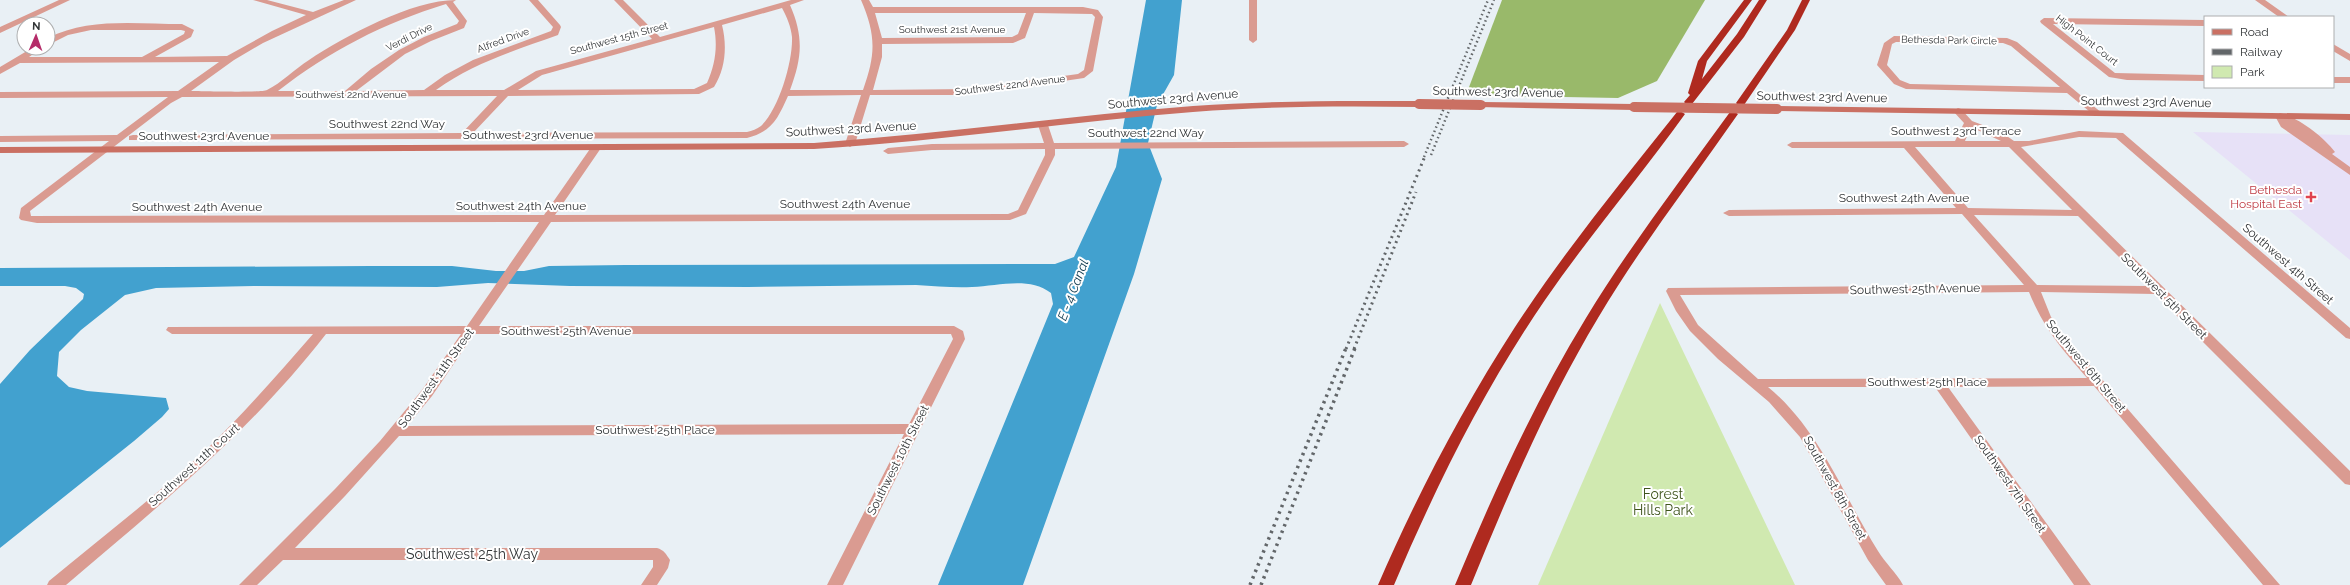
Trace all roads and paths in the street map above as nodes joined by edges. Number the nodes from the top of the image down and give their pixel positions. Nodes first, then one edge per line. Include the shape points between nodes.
1 (66, 0) edge
2 (257, 0) edge
3 (352, 0) edge
4 (450, 0) edge
5 (533, 0) edge
6 (618, 0) edge
7 (800, 0) edge
8 (865, 0) edge
9 (1085, 0) edge
10 (1253, 0) edge
11 (1748, 0) edge
12 (1763, 0) edge
13 (1806, 0) edge
14 (2259, 0) edge
15 (785, 4) junction
16 (871, 10) junction
17 (1031, 10) junction
18 (1083, 10) junction
19 (314, 15) junction
20 (2284, 16) edge
21 (717, 23) junction
22 (2204, 23) edge
23 (0, 30) edge
24 (56, 38) edge
25 (657, 39) junction
26 (1253, 40) dead end
27 (877, 41) junction
28 (2334, 48) edge
29 (25, 56) edge
30 (2350, 58) edge
31 (143, 59) junction
32 (229, 59) junction
33 (19, 60) junction
34 (0, 71) edge
35 (2204, 78) edge
36 (2334, 80) edge
37 (2350, 80) edge
38 (2068, 90) junction
39 (868, 92) junction
40 (784, 93) junction
41 (181, 94) junction
42 (268, 94) junction
43 (347, 94) junction
44 (425, 94) junction
45 (504, 94) junction
46 (0, 95) edge
47 (1741, 103) dead end
48 (1958, 111) junction
49 (1680, 114) dead end
50 (1733, 114) dead end
51 (2098, 114) junction
52 (2280, 116) junction
53 (2350, 118) edge
54 (1969, 123) junction
55 (1043, 125) junction
56 (2119, 135) joint
57 (464, 137) junction
58 (0, 138) edge
59 (120, 138) junction
60 (133, 138) junction
61 (850, 144) junction
62 (1404, 144) dead end
63 (1906, 144) junction
64 (1958, 144) junction
65 (2012, 144) junction
66 (1792, 145) dead end
67 (1050, 147) junction
68 (596, 148) junction
69 (0, 150) edge
70 (105, 150) junction
71 (888, 151) dead end
72 (2350, 172) edge
73 (1966, 211) junction
74 (2080, 212) junction
75 (1729, 213) dead end
76 (548, 218) junction
77 (2033, 288) junction
78 (2158, 290) junction
79 (1672, 291) joint
80 (172, 330) dead end
81 (470, 331) junction
82 (321, 332) junction
83 (959, 334) joint
84 (2350, 335) edge
85 (1938, 382) junction
86 (2097, 382) junction
87 (1757, 383) junction
88 (913, 429) junction
89 (397, 431) junction
90 (2350, 480) edge
91 (278, 554) junction
92 (55, 585) edge
93 (246, 585) edge
94 (649, 585) edge
95 (835, 585) edge
96 (1386, 585) edge
97 (1463, 585) edge
98 (1895, 585) edge
99 (2083, 585) edge
100 (2272, 585) edge

1 - 23 street
2 - 19 street
3 - 19 street
4 - 42 street via 386,22 338,45 307,63
4 - 43 street, Verdi Drive via 463,21 461,26 390,58
5 - 44 street, Alfred Drive via 557,27 555,33 476,62 448,77
6 - 25 street
7 - 15 street, Southwest 15th Street
8 - 16 street
9 - 18 street
10 - 26 street
11 - 12 highway via 1703,61 1690,102 1741,35
13 - 47 highway via 1791,30
14 - 20 street
15 - 21 street, Southwest 15th Street
15 - 40 street via 794,25 796,50 792,74
16 - 17 street
16 - 27 street
17 - 18 street
17 - 27 street, Southwest 21st Avenue via 1022,36 1013,40
18 - 39 street, Southwest 22nd Avenue via 1095,12 1099,16 1088,71 1081,76 969,92
19 - 32 street via 270,35
21 - 25 street, Southwest 15th Street
21 - 45 street, Southwest 22nd Avenue via 720,35 720,62 711,84 701,91
22 - 35 street, High Point Court via 2044,21 2112,75
24 - 31 street via 91,27 188,28 188,35
25 - 45 street, Southwest 15th Street via 546,70
27 - 39 street via 876,69
28 - 30 street
29 - 33 street
31 - 32 street
31 - 33 street
32 - 41 street
33 - 34 street
36 - 37 street
38 - 38 street, Bethesda Park Circle via 2014,44 2004,40 1894,39 1888,43 1882,60 1883,67 1895,81 1909,87
38 - 51 street, Bethesda Park Circle
39 - 40 street, Southwest 22nd Avenue
39 - 61 street
40 - 57 street, Southwest 22nd Way via 768,124 761,131 740,135
41 - 42 street, Southwest 22nd Avenue
41 - 46 street, Southwest 22nd Avenue
41 - 59 street
41 - 60 street via 179,101
42 - 43 street, Southwest 22nd Avenue
43 - 44 street, Southwest 22nd Avenue
44 - 45 street, Southwest 22nd Avenue
45 - 57 street, Southwest 15th Street
48 - 51 street, Southwest 23rd Avenue
48 - 54 street, Southwest 5th Street
48 - 55 street, Southwest 23rd Avenue, bridge via 1302,104 1170,111
49 - 96 highway via 1581,242 1521,327 1441,466
50 - 97 highway via 1635,253 1564,366 1521,450
51 - 52 street, Southwest 23rd Avenue
52 - 53 street, Southwest 23rd Avenue
52 - 72 street via 2285,125
54 - 64 street via 1964,138
54 - 65 street, Southwest 5th Street via 1997,134
55 - 61 street, Southwest 23rd Avenue
55 - 67 street
56 - 65 street, Southwest 23rd Terrace via 2079,134 2029,144
56 - 84 street, Southwest 4th Street
57 - 60 street, Southwest 22nd Way
58 - 59 street
59 - 70 street
60 - 70 street
61 - 68 street, Southwest 23rd Avenue
62 - 67 street, Southwest 22nd Way
63 - 64 street, Southwest 23rd Terrace
63 - 66 street, Southwest 23rd Terrace
63 - 73 street, Southwest 6th Street
64 - 65 street, Southwest 23rd Terrace
65 - 74 street, Southwest 5th Street
67 - 71 street, Southwest 22nd Way via 932,147
67 - 76 street, Southwest 24th Avenue via 1048,160 1018,216
68 - 70 street, Southwest 23rd Avenue
68 - 76 street, Southwest 11th Street
69 - 70 street, Southwest 23rd Avenue
70 - 76 street, Southwest 24th Avenue via 26,210 25,218
73 - 74 street, Southwest 24th Avenue
73 - 75 street, Southwest 24th Avenue
73 - 77 street, Southwest 6th Street
74 - 78 street, Southwest 5th Street
76 - 81 street, Southwest 11th Street
77 - 78 street, Southwest 25th Avenue
77 - 79 street, Southwest 25th Avenue
77 - 86 street, Southwest 6th Street via 2049,323
78 - 90 street, Southwest 5th Street
79 - 87 street, Southwest 8th Street via 1694,328 1714,349
80 - 82 street, Southwest 25th Avenue
81 - 82 street, Southwest 25th Avenue
81 - 83 street, Southwest 25th Avenue via 954,330
81 - 89 street, Southwest 11th Street
82 - 92 street, Southwest 11th Court via 234,430
83 - 88 street, Southwest 10th Street via 959,339
85 - 86 street, Southwest 25th Place
85 - 87 street, Southwest 25th Place
85 - 99 street, Southwest 7th Street
86 - 100 street, Southwest 6th Street
87 - 98 street, Southwest 8th Street via 1805,434 1873,556
88 - 89 street, Southwest 25th Place
88 - 95 street, Southwest 10th Street
89 - 91 street, Southwest 11th Street via 337,497
91 - 93 street, Southwest 11th Street
91 - 94 street, Southwest 25th Way via 657,554 662,560 660,568

